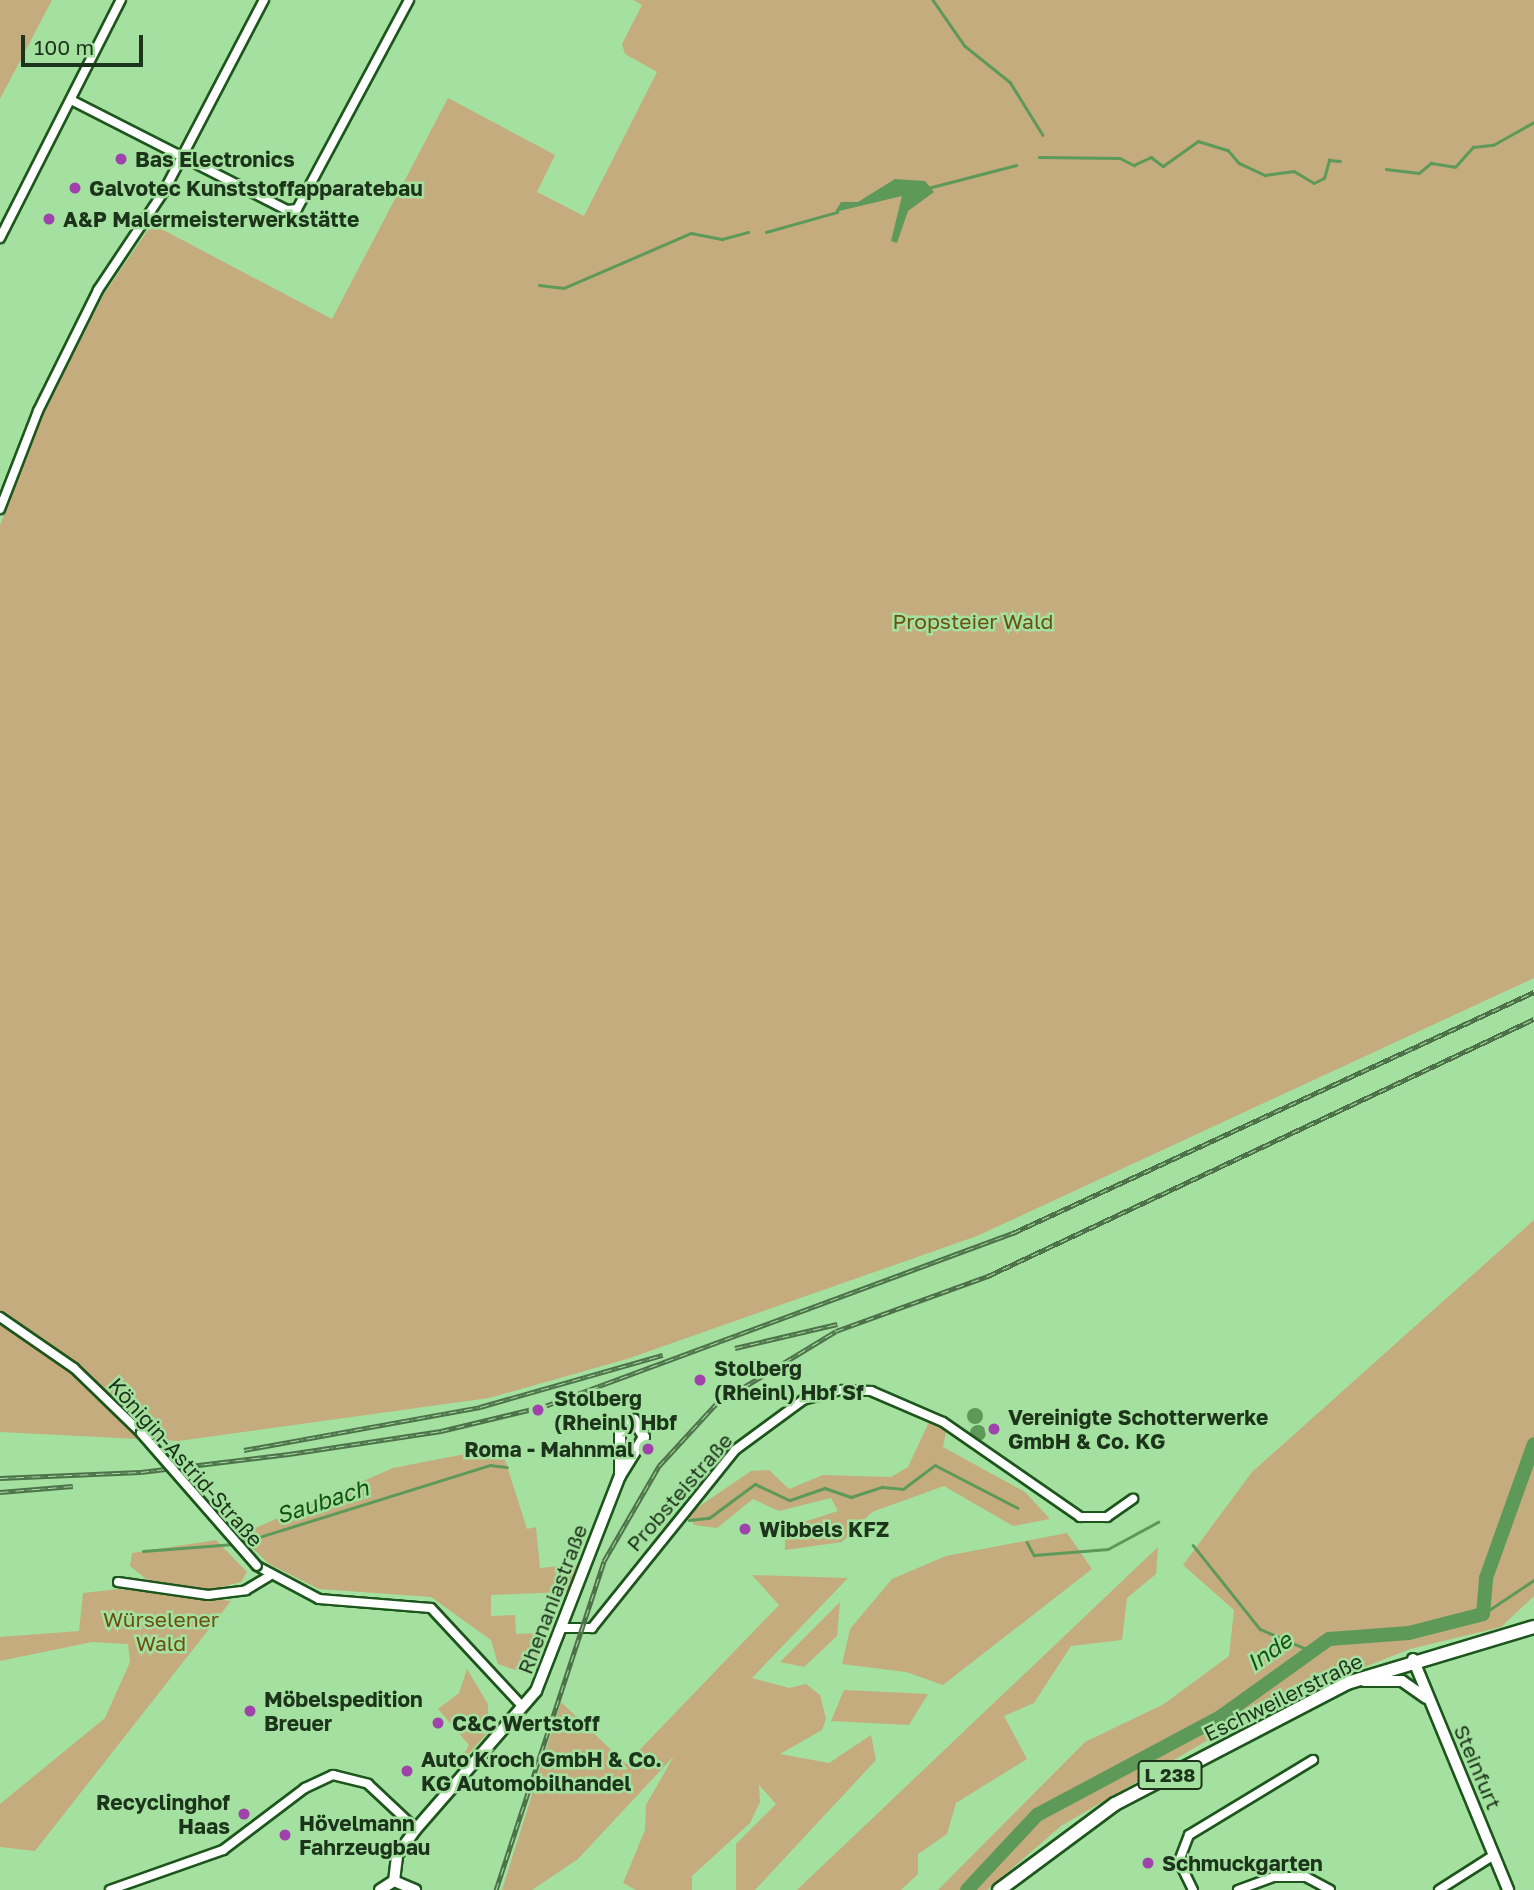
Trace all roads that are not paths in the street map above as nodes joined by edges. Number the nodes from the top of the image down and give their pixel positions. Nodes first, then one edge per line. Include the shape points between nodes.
1 (121, 0) edge
2 (264, 0) edge
3 (409, 0) edge
4 (71, 100) junction
5 (182, 157) junction
6 (0, 238) edge
7 (1, 505) edge
8 (0, 1317) edge
9 (620, 1476) junction
10 (1133, 1499) dead end
11 (270, 1576) junction
12 (118, 1582) dead end
13 (563, 1628) junction
14 (1534, 1628) edge
15 (1413, 1660) junction
16 (1347, 1683) junction
17 (1429, 1700) junction
18 (523, 1707) junction
19 (1313, 1760) dead end
20 (416, 1829) junction
21 (1494, 1855) junction
22 (394, 1881) junction
23 (107, 1889) edge
24 (380, 1890) edge
25 (415, 1890) edge
26 (999, 1890) edge
27 (1193, 1890) edge
28 (1238, 1890) edge
29 (1330, 1890) edge
30 (1439, 1890) edge
31 (1508, 1890) edge

1 - 4 street
2 - 5 street
3 - 5 street via 303,205 287,210
4 - 5 street
4 - 6 street
5 - 7 street via 98,290 38,411
8 - 11 street, Königin-Astrid-Straße, bridge via 74,1368 141,1433
9 - 9 street via 643,1437 634,1420 620,1427
9 - 13 street, Rhenaniastraße
10 - 13 street, Probsteistraße via 1107,1517 1080,1517 943,1422 871,1391 841,1390 803,1400 735,1450 592,1628
11 - 12 street via 246,1590 208,1595
11 - 18 street, Königin-Astrid-Straße via 319,1599 431,1608
13 - 18 street, Rhenaniastraße
14 - 15 main road, Eschweilerstraße / L 238
15 - 16 main road, Eschweilerstraße / L 238
15 - 17 street, Steinfurt
16 - 17 street via 1402,1681
16 - 26 main road, Eschweilerstraße / L 238 via 1115,1804
17 - 21 street, Steinfurt
18 - 20 street, Rhenaniastraße
19 - 27 street via 1189,1835 1179,1861
20 - 22 street, Rhenaniastraße via 397,1855
20 - 23 street via 368,1784 333,1775 305,1788 223,1850
21 - 30 street
21 - 31 street, Steinfurt
22 - 24 street
22 - 25 street
28 - 29 street via 1273,1877 1306,1877

